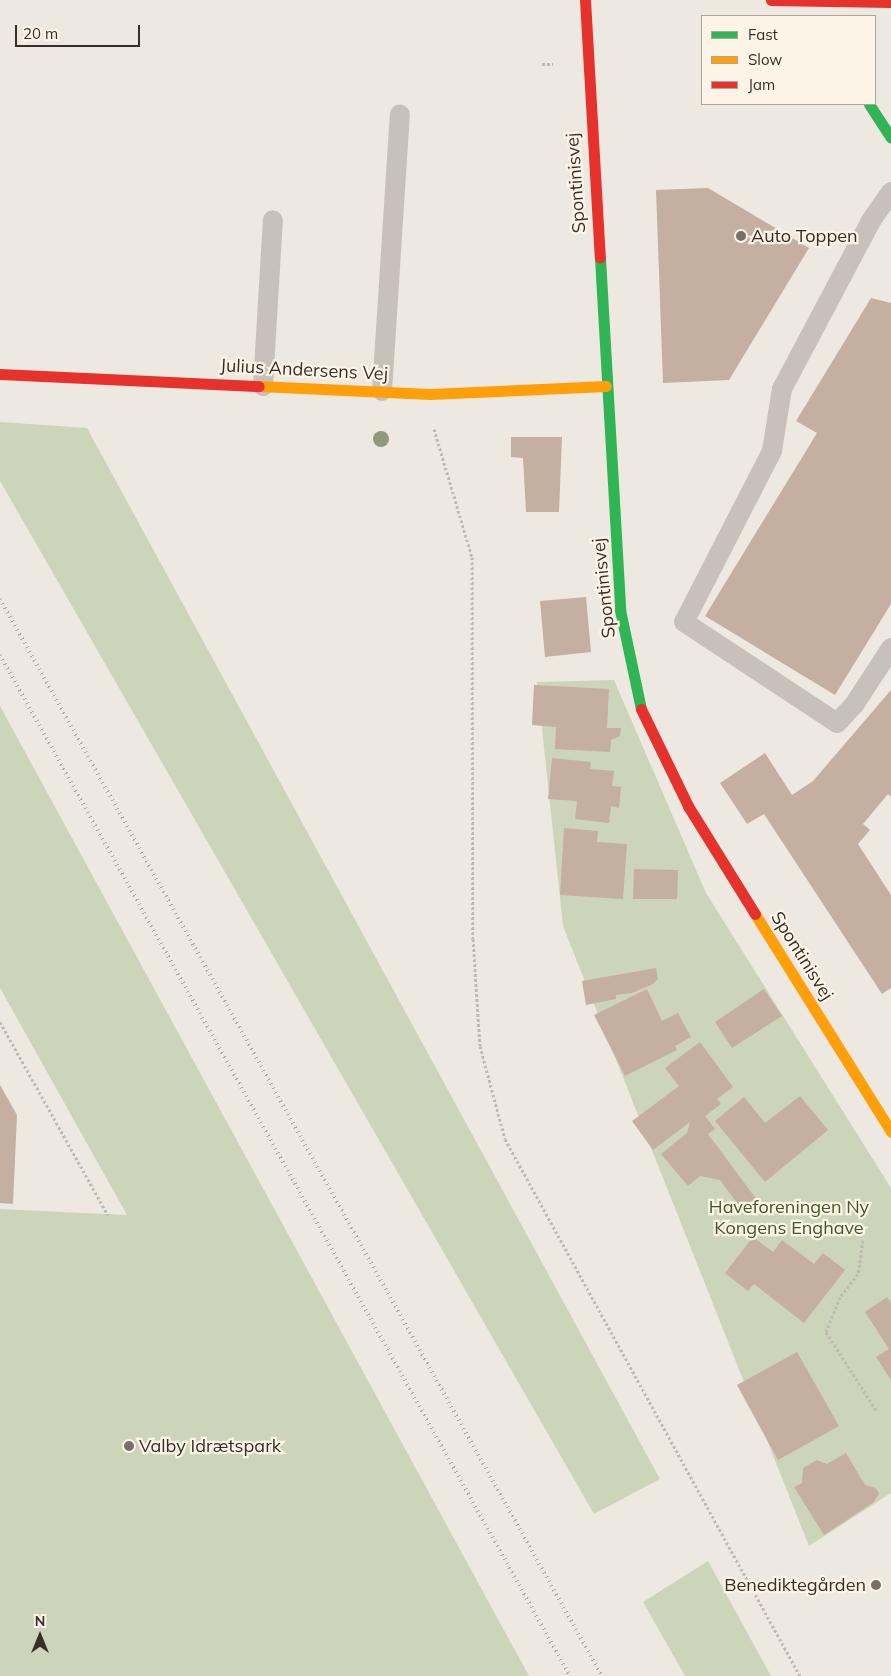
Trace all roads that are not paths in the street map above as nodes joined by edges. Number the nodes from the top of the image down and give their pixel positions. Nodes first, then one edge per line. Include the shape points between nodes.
1 (585, 0) edge
2 (771, 0) edge
3 (891, 2) edge
4 (870, 105) edge
5 (400, 115) dead end
6 (891, 138) edge
7 (891, 192) edge
8 (273, 220) dead end
9 (0, 374) edge
10 (262, 386) junction
11 (606, 386) junction
12 (382, 392) junction
13 (891, 648) edge
14 (891, 1132) edge

1 - 11 street, Spontinisvej
2 - 3 street
4 - 6 street
5 - 12 lane
7 - 13 lane via 871,221 782,389 772,451 684,622 837,723 854,705
8 - 10 lane
9 - 10 street, Julius Andersens Vej
10 - 12 street, Julius Andersens Vej
11 - 12 street, Julius Andersens Vej via 430,394
11 - 14 street, Spontinisvej via 620,610 642,712 688,806

